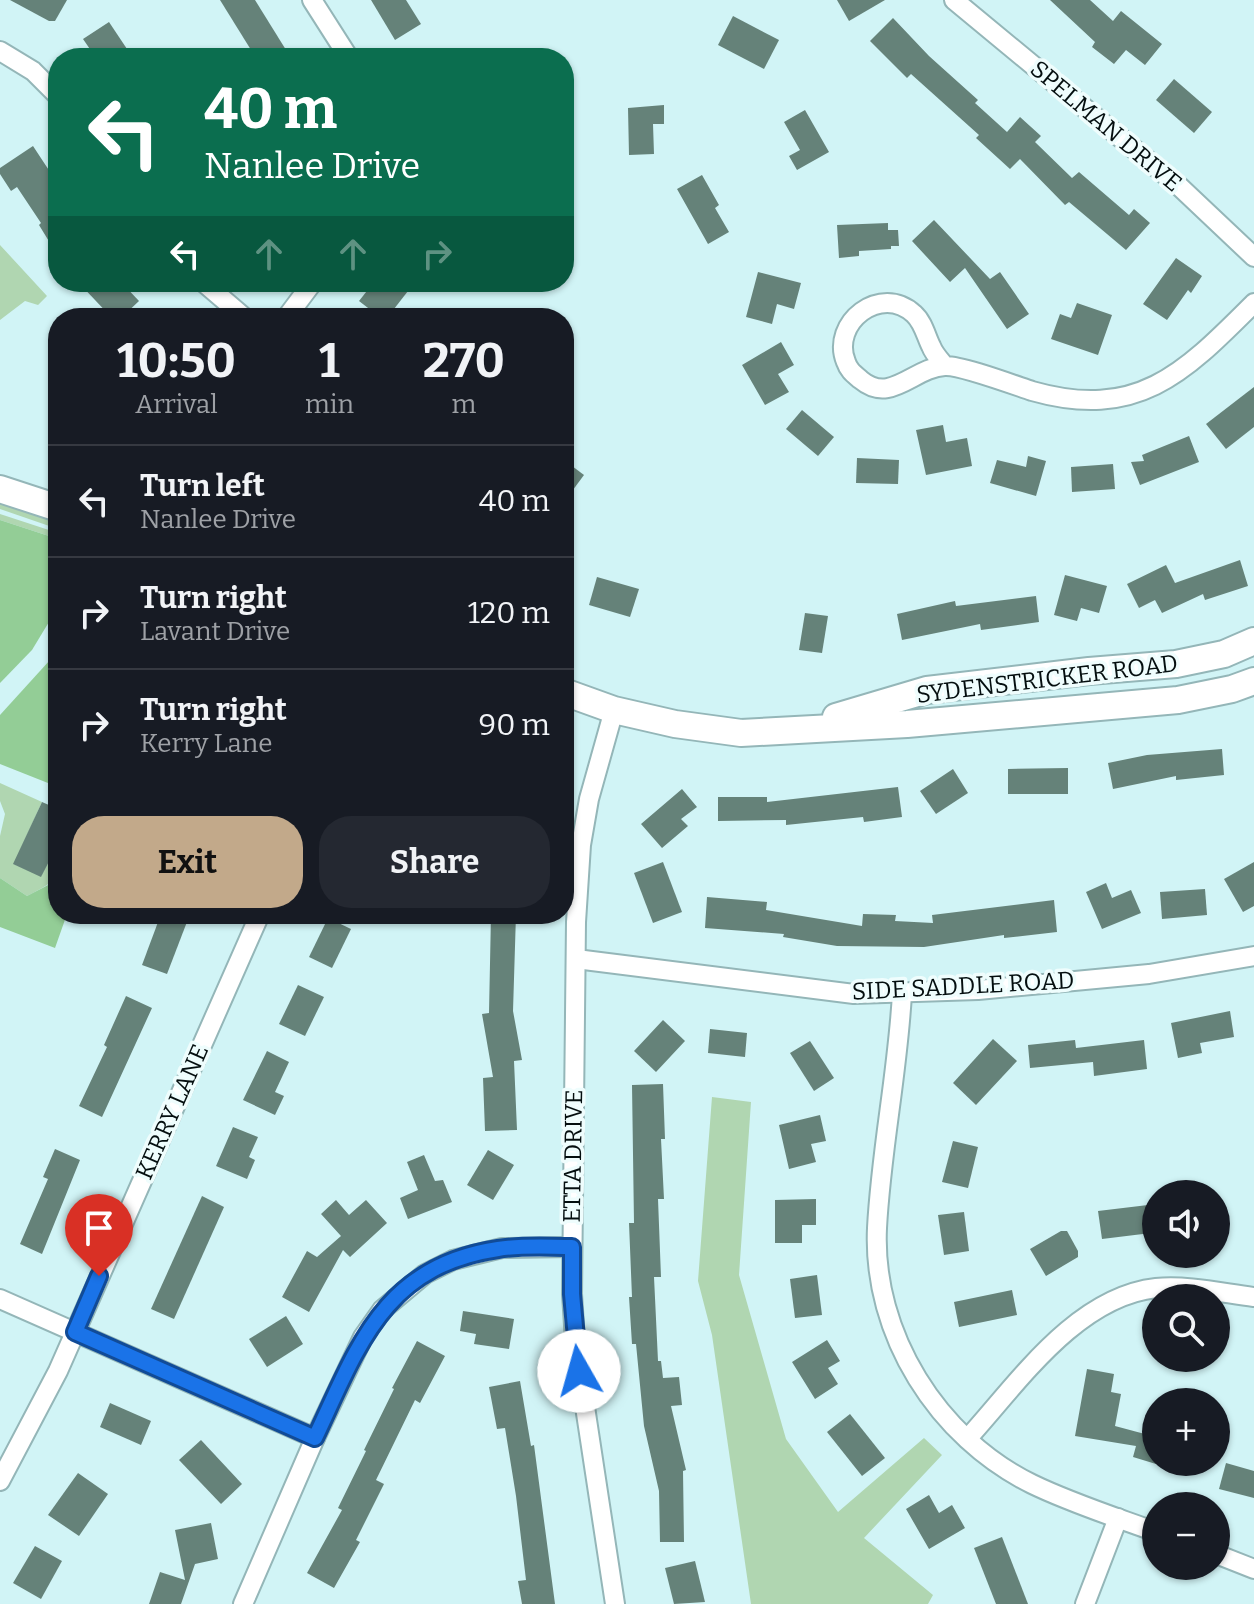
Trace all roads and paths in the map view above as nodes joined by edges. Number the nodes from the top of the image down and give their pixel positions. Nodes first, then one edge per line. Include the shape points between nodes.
1 (312, 0) edge
2 (954, 0) edge
3 (343, 48) edge
4 (0, 51) edge
5 (48, 86) edge
6 (1254, 257) edge
7 (215, 292) edge
8 (1254, 303) edge
9 (233, 308) edge
10 (945, 366) junction
11 (0, 489) edge
12 (48, 505) edge
13 (1254, 641) edge
14 (1254, 681) edge
15 (574, 696) edge
16 (614, 710) junction
17 (794, 730) junction
18 (256, 924) edge
19 (1254, 956) edge
20 (576, 959) junction
21 (902, 993) junction
22 (572, 1247) junction
23 (1254, 1297) edge
24 (0, 1299) edge
25 (75, 1332) junction
26 (315, 1438) junction
27 (968, 1438) junction
28 (0, 1481) edge
29 (1118, 1518) junction
30 (1142, 1527) edge
31 (1230, 1560) edge
32 (1254, 1569) edge
33 (243, 1604) edge
34 (615, 1604) edge
35 (1085, 1604) edge

1 - 3 street
2 - 6 street, SPELMAN DRIVE via 1180,187
4 - 5 street
7 - 9 street
8 - 10 street via 1181,371 1123,397 1055,397
10 - 10 street via 888,389 868,386 849,371 841,351 845,331 874,303 895,304 914,314
11 - 12 main road
13 - 17 main road, SYDENSTRICKER ROAD via 1176,664 927,690
14 - 17 main road, SYDENSTRICKER ROAD via 1178,700
15 - 16 main road, SYDENSTRICKER ROAD
16 - 17 main road, SYDENSTRICKER ROAD via 741,733
16 - 20 street, ETTA DRIVE via 581,845
18 - 25 street, KERRY LANE
19 - 21 street, SIDE SADDLE ROAD via 1149,974
20 - 21 street, SIDE SADDLE ROAD via 830,992
20 - 22 street, ETTA DRIVE
21 - 27 street via 877,1231 881,1288 912,1370 931,1400
22 - 26 street via 482,1251 439,1266 409,1286 363,1337
22 - 34 street, ETTA DRIVE via 575,1341
23 - 27 street via 1170,1288 1138,1292 1101,1306 1068,1330
24 - 25 street
25 - 26 street
25 - 28 street, KERRY LANE
26 - 33 street
27 - 29 street via 1032,1484
29 - 30 street
29 - 35 street
31 - 32 street

